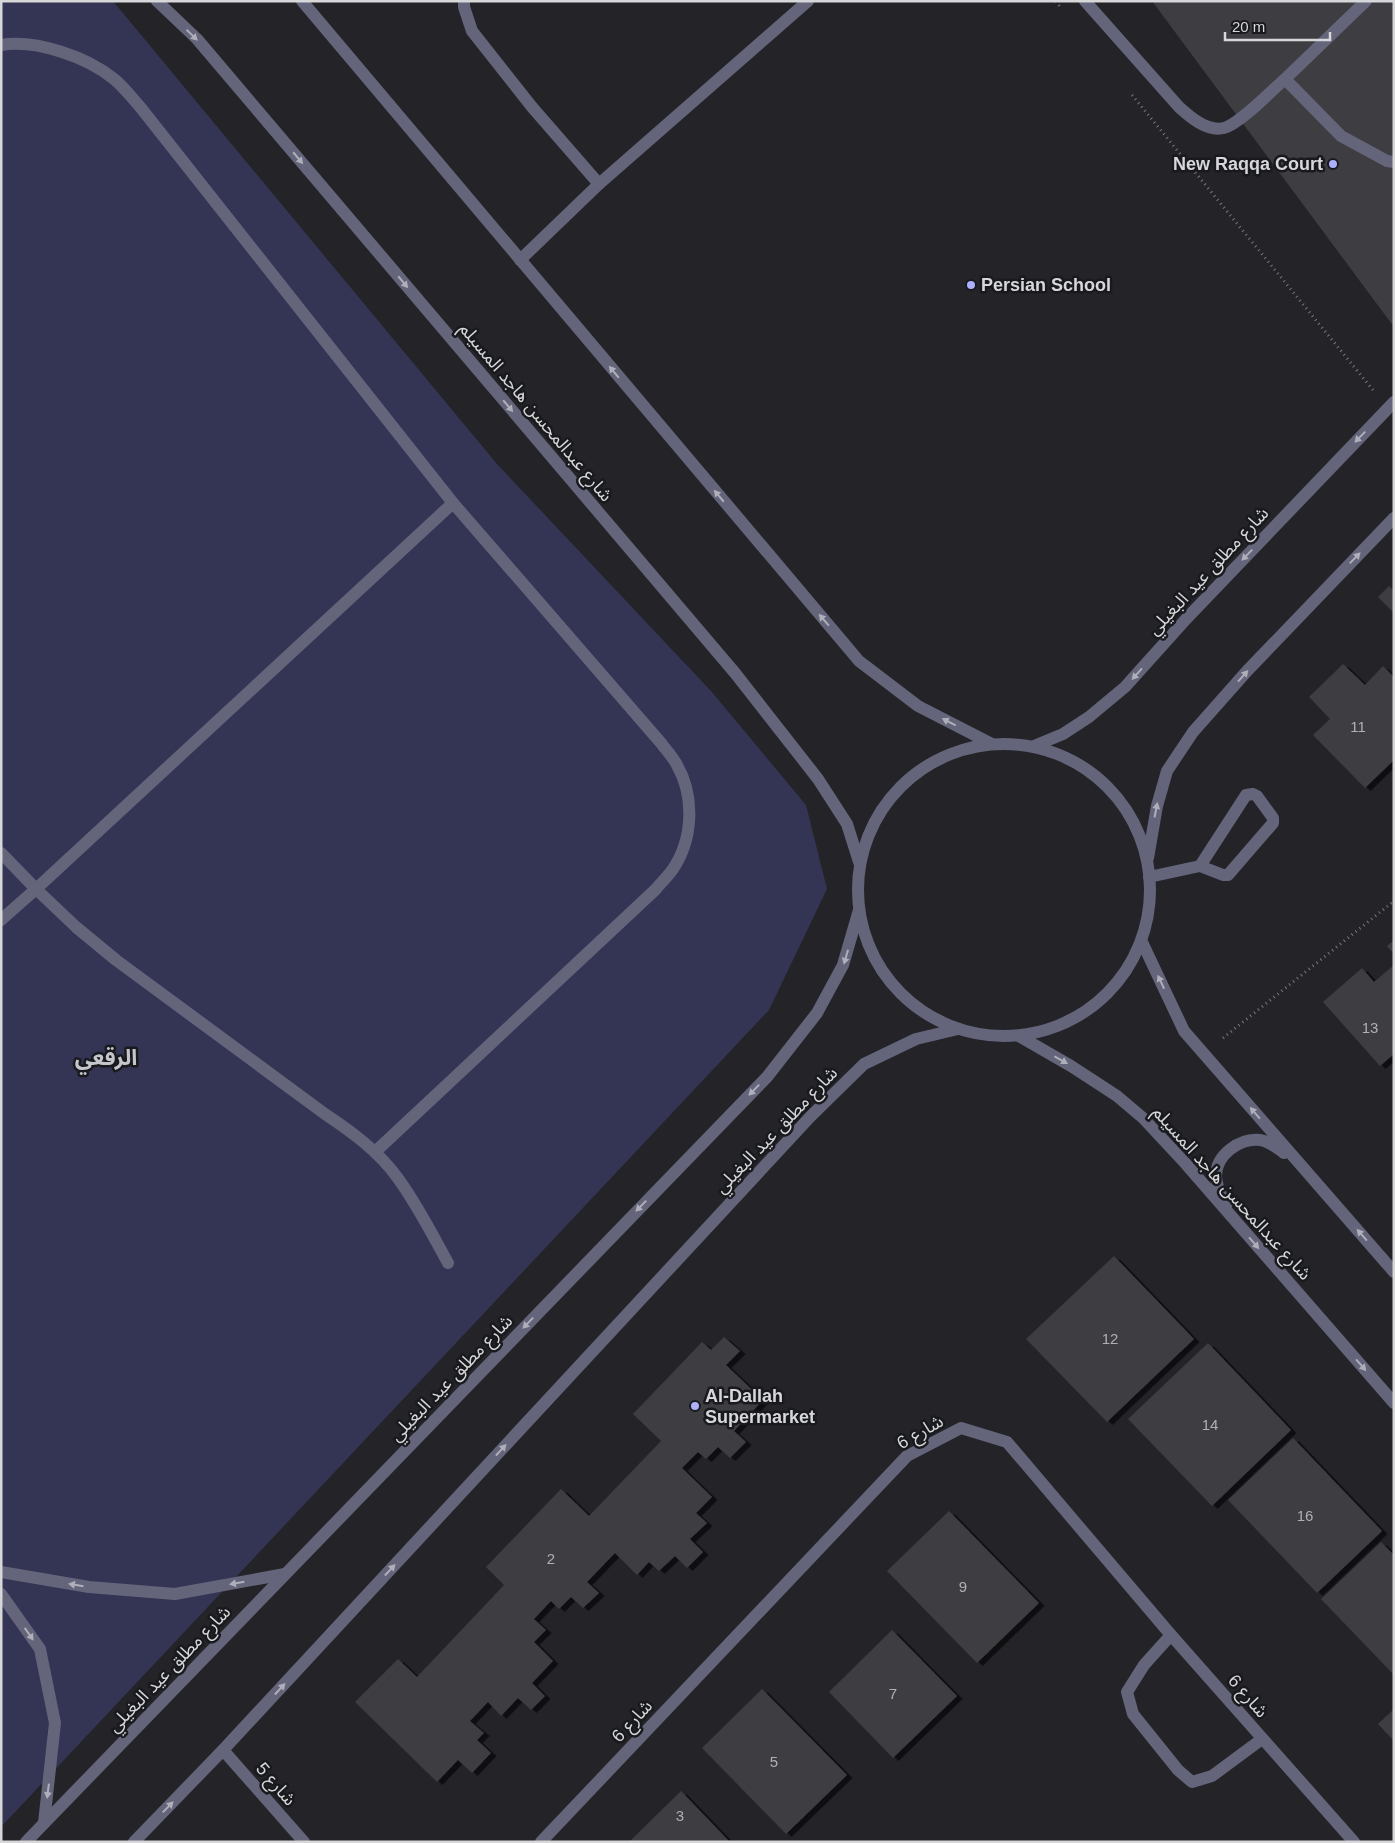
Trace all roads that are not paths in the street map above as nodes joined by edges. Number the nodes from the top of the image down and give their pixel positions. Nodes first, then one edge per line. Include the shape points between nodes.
1 (157, 1) edge
2 (302, 1) edge
3 (464, 1) edge
4 (808, 1) edge
5 (1086, 1) edge
6 (1366, 1) edge
7 (1, 45) edge
8 (1285, 79) junction
9 (1394, 162) edge
10 (599, 184) junction
11 (520, 260) junction
12 (1391, 405) edge
13 (453, 503) junction
14 (1394, 518) edge
15 (992, 744) junction
16 (1034, 746) junction
17 (1, 852) edge
18 (1148, 858) junction
19 (860, 865) junction
20 (1200, 866) junction
21 (1149, 877) junction
22 (36, 889) junction
23 (859, 910) junction
24 (1, 920) edge
25 (1142, 942) junction
26 (958, 1029) junction
27 (1019, 1036) junction
28 (375, 1152) junction
29 (1306, 1170) junction
30 (1231, 1218) junction
31 (448, 1263) dead end
32 (1394, 1272) edge
33 (1394, 1403) edge
34 (1, 1572) edge
35 (286, 1574) junction
36 (1, 1594) edge
37 (1171, 1635) junction
38 (1262, 1739) junction
39 (223, 1750) junction
40 (44, 1823) junction
41 (26, 1842) edge
42 (134, 1842) edge
43 (304, 1842) edge
44 (541, 1842) edge
45 (1354, 1842) edge

1 -> 19 street, شارع عبدالمحسن هاجد المسيلم via 197,39 735,673 818,779 847,824
2 - 11 street
3 - 10 street via 472,31
4 - 10 street
5 - 8 street via 1179,107 1193,120 1212,128 1224,128 1248,113
6 - 8 street
7 - 13 street via 46,47 82,59 114,79
8 - 9 street via 1341,136 1387,162
10 - 11 street
15 -> 11 street via 918,706 860,661
12 -> 16 street, شارع مطلق عيد البغيلي via 1125,687 1063,734
13 - 22 street
13 - 28 street via 666,750 677,765 687,790 690,817 685,844 673,869 655,890
18 -> 14 street via 1167,771 1193,732
15 - 16 street
15 - 19 street via 946,756 906,782 876,820
16 - 18 street via 1074,760 1108,785 1133,819
17 - 22 street
18 - 21 street
19 - 23 street
20 - 20 street via 1228,875 1272,823 1273,818 1257,796 1246,794
20 - 21 street
21 - 25 street
22 - 24 street
22 - 28 street via 116,960
23 - 26 street via 870,949 891,984 921,1011
23 -> 35 street, شارع مطلق عيد البغيلي via 844,965 817,1013 767,1077
25 - 27 street via 1122,977 1094,1006 1058,1026
29 -> 25 street via 1184,1031
26 - 27 street via 988,1036
39 -> 26 street, شارع مطلق عيد البغيلي via 823,1104 864,1064 916,1039
27 -> 30 street, شارع عبدالمحسن هاجد المسيلم via 1117,1096 1143,1118
28 - 31 street via 397,1176
29 - 30 street via 1274,1145 1260,1140 1244,1142 1229,1149 1219,1162 1216,1176
32 -> 29 street
30 -> 33 street, شارع عبدالمحسن هاجد المسيلم
35 -> 34 street via 175,1594 89,1587
35 - 40 street, شارع مطلق عيد البغيلي
36 -> 40 street via 40,1649 55,1723
37 - 38 street, شارع 6
37 - 38 street via 1144,1665 1127,1692 1134,1714 1178,1770 1192,1782 1212,1776
37 - 44 street, شارع 6 via 1007,1442 961,1428 907,1456
38 - 45 street, شارع 6
42 -> 39 street, شارع مطلق عيد البغيلي
39 - 43 street, شارع 5
40 - 41 street, شارع مطلق عيد البغيلي

